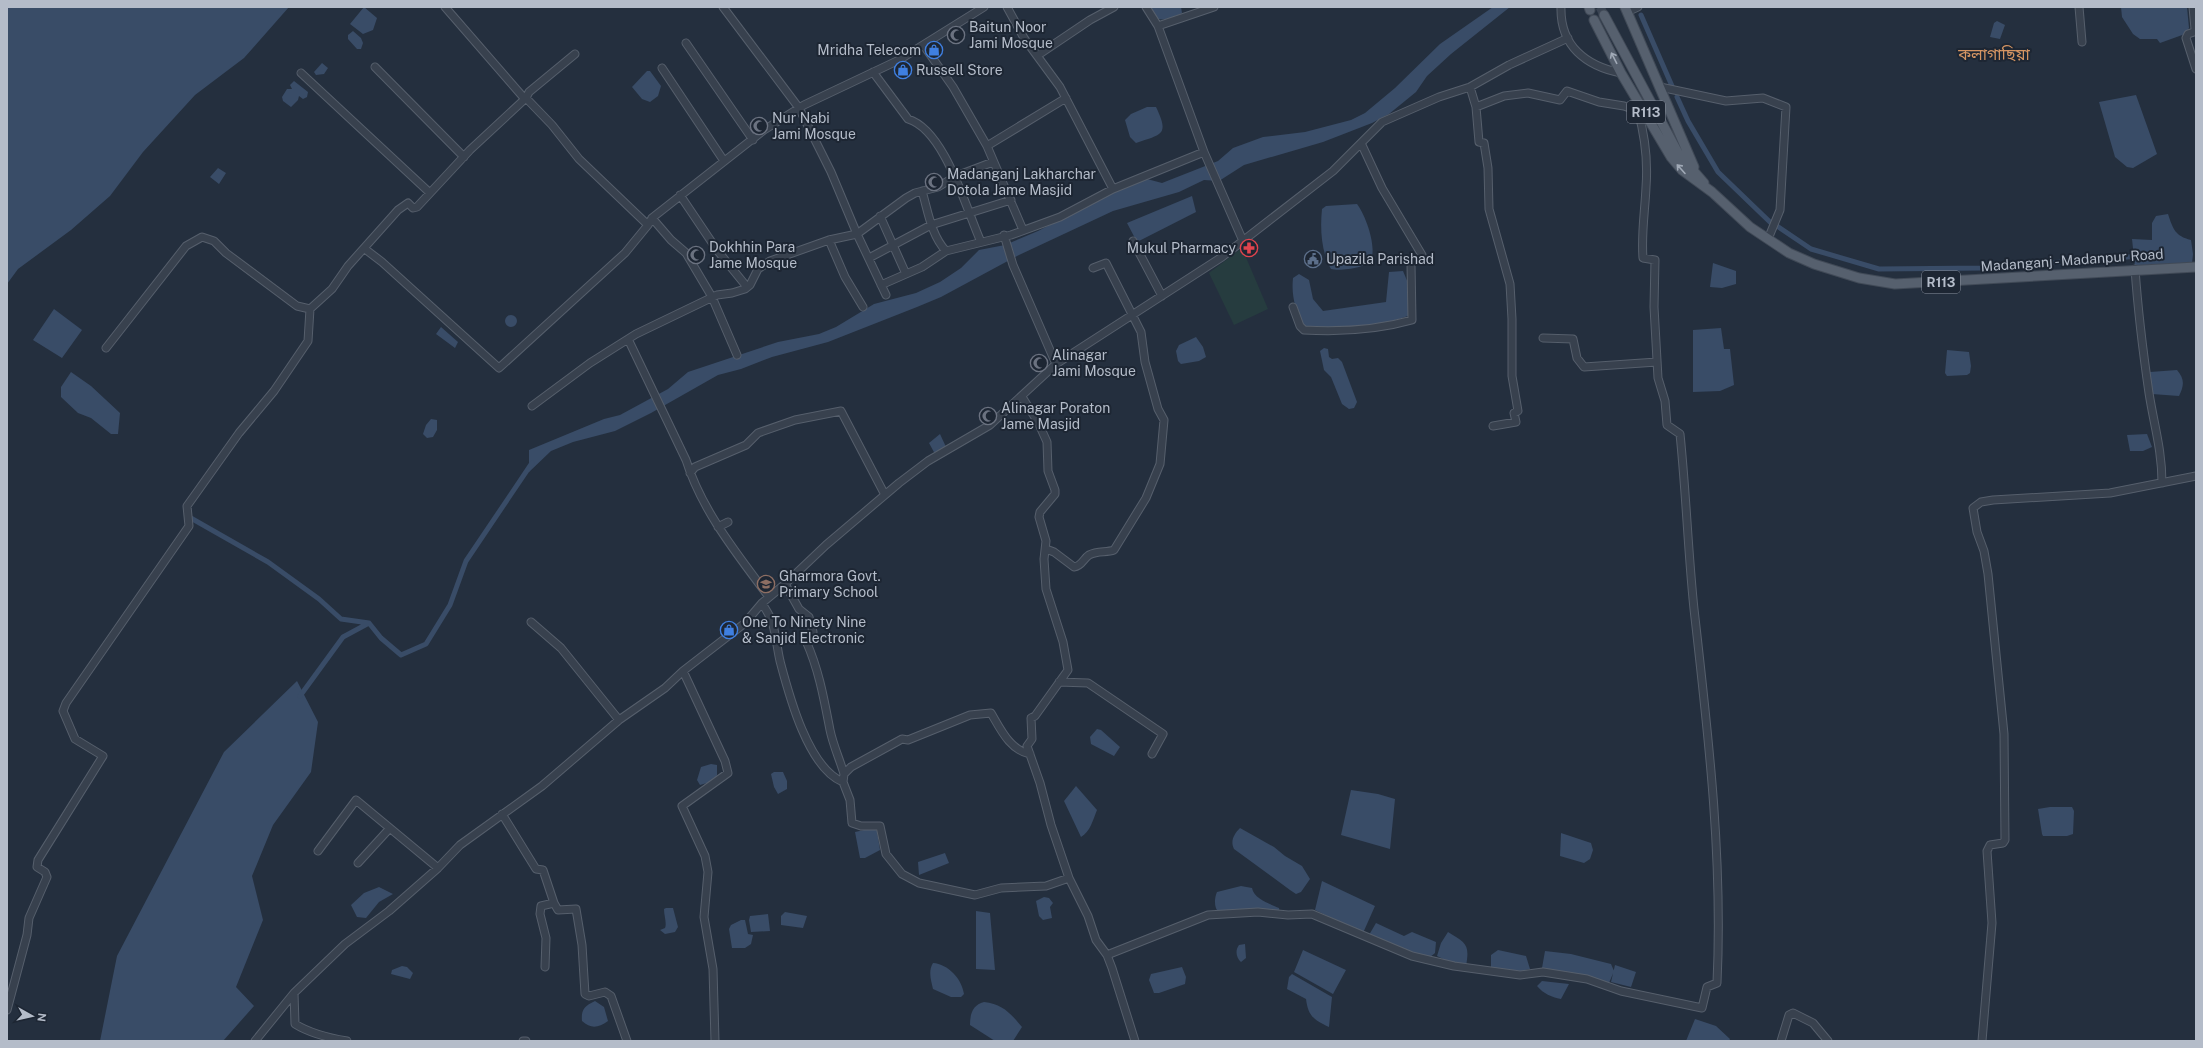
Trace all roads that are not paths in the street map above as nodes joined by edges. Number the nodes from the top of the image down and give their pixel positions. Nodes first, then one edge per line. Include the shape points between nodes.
1 (445, 7) edge
2 (723, 7) edge
3 (984, 7) edge
4 (1007, 7) edge
5 (1114, 7) edge
6 (1146, 7) edge
7 (1214, 7) edge
8 (1561, 7) edge
9 (1638, 7) edge
10 (2079, 7) edge
11 (2193, 7) edge
12 (1626, 10) edge
13 (1604, 15) tunnel mouth
14 (2196, 17) edge
15 (1594, 20) tunnel mouth
16 (1158, 26) junction
17 (1568, 38) junction
18 (2082, 42) dead end
19 (686, 43) dead end
20 (924, 46) junction
21 (575, 54) dead end
22 (1038, 55) junction
23 (375, 67) dead end
24 (662, 68) dead end
25 (2196, 69) edge
26 (873, 72) junction
27 (301, 73) dead end
28 (1621, 73) junction
29 (1470, 87) junction
30 (1660, 87) junction
31 (525, 98) junction
32 (1066, 98) junction
33 (1476, 107) junction
34 (799, 108) junction
35 (753, 140) junction
36 (1361, 143) junction
37 (987, 146) junction
38 (1204, 152) junction
39 (464, 156) junction
40 (724, 161) junction
41 (993, 162) junction
42 (956, 176) junction
43 (1700, 177) junction
44 (1112, 189) junction
45 (922, 191) junction
46 (1712, 192) junction
47 (430, 193) junction
48 (680, 195) junction
49 (1011, 200) junction
50 (968, 212) junction
51 (880, 216) junction
52 (652, 218) junction
53 (648, 225) junction
54 (931, 225) junction
55 (1023, 230) junction
56 (857, 234) junction
57 (1005, 237) junction
58 (1768, 239) junction
59 (829, 240) junction
60 (1243, 240) junction
61 (1133, 241) dead end
62 (981, 242) junction
63 (892, 245) junction
64 (365, 249) junction
65 (946, 251) junction
66 (868, 258) junction
67 (2196, 267) edge
68 (1093, 268) dead end
69 (2135, 269) junction
70 (906, 274) junction
71 (881, 285) junction
72 (747, 287) junction
73 (886, 295) dead end
74 (1162, 296) junction
75 (712, 298) junction
76 (863, 307) dead end
77 (1294, 307) dead end
78 (310, 309) junction
79 (1134, 315) junction
80 (1543, 338) dead end
81 (628, 339) junction
82 (106, 348) dead end
83 (737, 355) dead end
84 (1657, 362) junction
85 (1056, 364) junction
86 (1022, 397) junction
87 (532, 406) dead end
88 (1493, 426) dead end
89 (690, 473) junction
90 (2196, 476) edge
91 (2162, 483) junction
92 (885, 495) junction
93 (728, 522) dead end
94 (718, 527) junction
95 (1046, 549) junction
96 (786, 584) junction
97 (769, 597) junction
98 (762, 603) junction
99 (531, 622) dead end
100 (683, 671) junction
101 (1059, 682) junction
102 (619, 720) junction
103 (1030, 754) junction
104 (1152, 754) dead end
105 (844, 774) junction
106 (844, 782) junction
107 (502, 814) junction
108 (390, 828) junction
109 (318, 852) dead end
110 (358, 863) dead end
111 (438, 868) junction
112 (1069, 878) junction
113 (554, 903) junction
114 (1107, 955) junction
115 (545, 966) dead end
116 (10, 988) edge
117 (294, 993) junction
118 (7, 1010) edge
119 (332, 1040) edge
120 (255, 1041) edge
121 (347, 1041) edge
122 (627, 1041) edge
123 (715, 1041) edge
124 (1135, 1041) edge
125 (1781, 1041) edge
126 (1828, 1041) edge
127 (1982, 1041) edge

1 - 31 street
2 - 34 street
3 - 20 street
4 - 22 street via 1024,38
5 - 22 street
6 - 16 street
7 - 16 street
8 - 17 street via 1562,23
9 - 12 street
10 - 18 street
11 - 14 street
12 - 30 main road
13 - 43 main road, Madanganj - Madanpur Road / R113 via 1678,153
14 - 25 street via 2194,32 2186,38
28 -> 15 main road, Madanganj - Madanpur Road / R113
16 - 38 street
17 - 28 street via 1576,51 1586,60
17 - 29 street via 1509,65
19 - 35 street
20 - 26 street
20 - 37 street via 953,87
21 - 31 street
22 - 32 street
23 - 39 street
24 - 40 street
26 - 34 street
26 - 42 street via 908,119 916,121 934,141
27 - 47 street
46 -> 28 main road, Madanganj - Madanpur Road / R113 via 1682,170 1671,157
29 - 33 street
29 - 36 street via 1439,97 1382,122
30 - 43 main road
30 - 58 street via 1726,101 1763,98 1786,107 1780,210
31 - 39 street
31 - 53 street via 552,125 576,156
32 - 37 street
32 - 44 street
33 - 84 street via 1504,96 1528,93 1560,100 1567,91 1638,111 1646,138 1642,249 1643,258 1655,260
33 - 88 street via 1479,142 1484,143 1488,168 1489,209 1510,284 1512,376 1518,411 1514,414 1516,422
34 - 35 street
34 - 56 street via 831,172
35 - 40 street
36 - 60 street via 1333,171
36 - 77 street via 1382,188 1422,255 1422,259 1412,261 1411,264 1412,320 1370,328 1304,330 1300,326
37 - 41 street
38 - 44 street
38 - 60 street
39 - 47 street
40 - 48 street
41 - 42 street
41 - 49 street
42 - 45 street via 938,187
42 - 50 street
43 - 46 main road, Madanganj - Madanpur Road / R113
44 - 55 street via 1060,217
45 - 51 street via 906,198
45 - 54 street
46 - 58 main road, Madanganj - Madanpur Road / R113 via 1750,227
47 - 64 street via 417,207 413,208 408,203 398,210
48 - 52 street
48 - 72 street via 717,250
49 - 50 street
49 - 55 street
50 - 54 street
50 - 62 street
51 - 56 street
51 - 63 street
52 - 53 street
52 - 75 street via 670,240 686,253
53 - 64 street via 625,253 600,277 499,368
54 - 63 street
54 - 65 street
55 - 57 street
56 - 59 street
56 - 66 street
57 - 62 street
57 - 85 street via 1013,265
58 - 69 main road, Madanganj - Madanpur Road / R113 via 1789,253 1814,264 1859,278 1895,284
59 - 72 street via 770,261 758,269
59 - 76 street via 845,277
60 - 74 street
61 - 74 street
62 - 65 street
63 - 66 street
63 - 70 street
64 - 78 street via 348,266 332,289
65 - 70 street
66 - 71 street
67 - 69 main road, Madanganj - Madanpur Road / R113
68 - 79 street via 1106,263
69 - 91 street via 2138,311 2162,461
70 - 71 street
71 - 73 street
72 - 75 street via 741,291
74 - 79 street
75 - 81 street
75 - 83 street
78 - 82 street via 297,306 226,253 214,241 202,237 186,246
78 - 116 street via 308,341 274,391 239,433 187,506 189,526 66,703 63,711 75,740 103,756 38,860 37,867 45,872 47,877 29,918 27,935
79 - 85 street
79 - 95 street via 1141,332 1145,362 1158,409 1164,420 1160,464 1146,498 1114,550 1101,550 1074,567
80 - 84 street via 1573,339 1577,358 1584,367
81 - 87 street via 590,363
81 - 89 street via 654,390
84 - 114 street via 1667,425 1680,434 1717,846 1717,983 1707,987 1702,1008 1621,991 1587,979 1543,972 1520,975 1454,966 1412,956 1312,914 1288,916 1258,912 1208,915
85 - 86 street
86 - 92 street via 990,425 928,462
86 - 95 street via 1047,442 1048,471 1055,490 1053,497 1039,514
89 - 92 street via 695,467 746,445 758,433 795,420 841,411
89 - 94 street
90 - 91 street
91 - 127 street via 2110,492 1993,500 1981,502 1973,508 1988,574 2004,734 2005,840 2004,843 1990,845 1987,851 1992,924
92 - 96 street via 826,545
93 - 94 street
94 - 97 street
95 - 101 street via 1046,589 1063,642 1068,670
96 - 97 street
96 - 105 street via 799,609 809,617 813,632 812,638 806,640 817,669 830,731
97 - 98 street
98 - 100 street via 745,623
98 - 106 street via 772,620 787,686 802,728 814,754 834,778
99 - 102 street via 561,648
100 - 102 street via 665,688
100 - 123 street via 725,761 728,773 682,806 705,856 708,872 704,917 713,969
101 - 103 street via 1030,720 1032,739 1027,746
101 - 104 street via 1088,683 1163,734
102 - 107 street via 542,786
103 - 105 street via 1015,748 1005,737 991,713 970,715 908,740 902,739 851,767
103 - 112 street
105 - 106 street
106 - 112 street via 850,800 852,823 861,826 880,826 888,858 902,874 919,883 975,895 1002,888 1046,886
107 - 111 street via 460,845
107 - 113 street via 536,869 543,870
108 - 109 street via 356,800
108 - 110 street
108 - 111 street
111 - 117 street via 389,911 345,944
112 - 114 street via 1088,916 1096,940
113 - 115 street via 542,906 540,914 546,938
113 - 122 street via 558,910 576,909 586,994 589,996 605,992 610,996
114 - 124 street
116 - 118 street
117 - 119 street via 295,1024
117 - 120 street
119 - 121 street
125 - 126 street via 1789,1015 1793,1013 1813,1023

